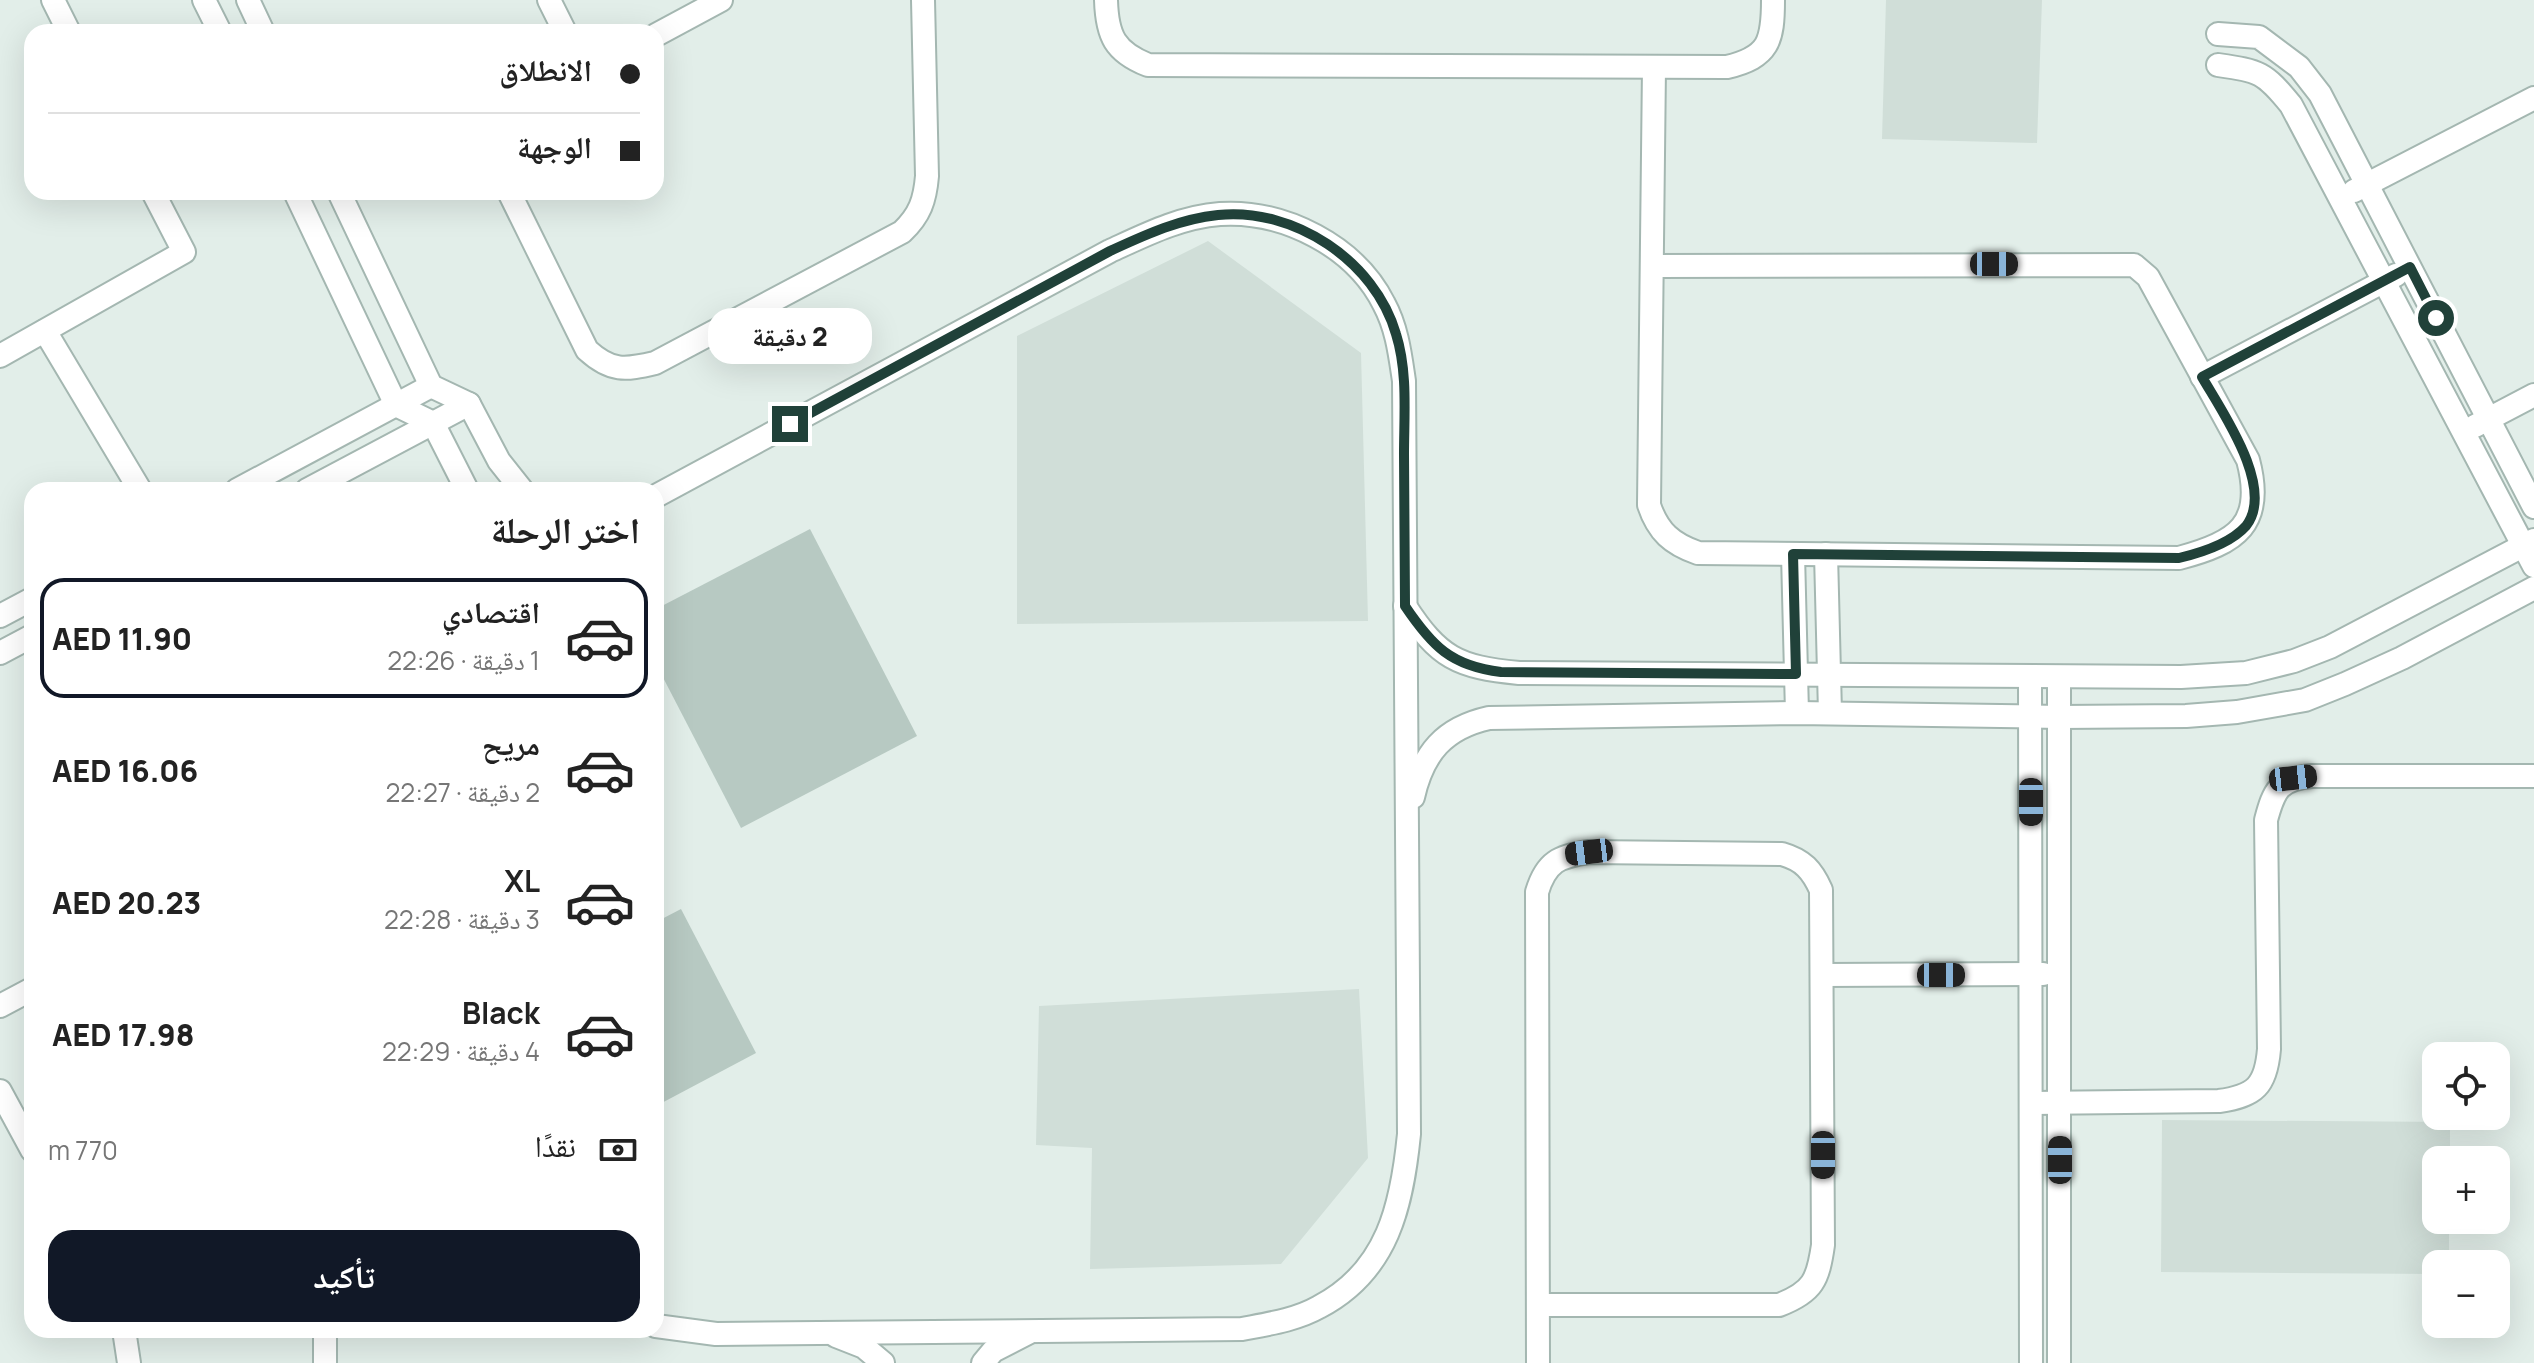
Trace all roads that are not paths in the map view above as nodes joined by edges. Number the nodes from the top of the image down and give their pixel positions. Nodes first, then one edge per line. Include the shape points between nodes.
1 (53, 0) edge
2 (204, 0) edge
3 (248, 0) edge
4 (549, 0) edge
5 (721, 0) edge
6 (923, 0) edge
7 (1106, 0) edge
8 (1773, 0) edge
9 (65, 24) edge
10 (216, 24) edge
11 (259, 24) edge
12 (561, 24) edge
13 (664, 31) edge
14 (2218, 34) dead end
15 (2218, 65) dead end
16 (1654, 67) junction
17 (2534, 98) edge
18 (2367, 184) junction
19 (2341, 198) junction
20 (157, 200) edge
21 (299, 200) edge
22 (343, 200) edge
23 (513, 200) edge
24 (1653, 266) junction
25 (2410, 267) junction
26 (2384, 281) junction
27 (45, 331) junction
28 (0, 356) edge
29 (2202, 377) junction
30 (431, 386) junction
31 (2534, 395) edge
32 (469, 404) junction
33 (396, 405) junction
34 (2489, 419) junction
35 (433, 423) junction
36 (2464, 432) junction
37 (135, 482) edge
38 (252, 482) edge
39 (322, 482) edge
40 (463, 482) edge
41 (516, 482) edge
42 (664, 492) edge
43 (2534, 507) edge
44 (2529, 543) edge
45 (1793, 554) junction
46 (1826, 554) junction
47 (2534, 566) edge
48 (2534, 588) edge
49 (24, 603) edge
50 (1405, 606) junction
51 (0, 616) edge
52 (24, 640) edge
53 (0, 653) edge
54 (1796, 674) junction
55 (1829, 674) junction
56 (2030, 677) junction
57 (2059, 677) junction
58 (1797, 713) junction
59 (1830, 713) junction
60 (2031, 717) junction
61 (2060, 717) junction
62 (2534, 776) edge
63 (1406, 825) junction
64 (2031, 974) junction
65 (2060, 974) junction
66 (1822, 975) junction
67 (24, 993) edge
68 (0, 1006) edge
69 (0, 1091) edge
70 (2031, 1103) junction
71 (2060, 1103) junction
72 (24, 1135) edge
73 (1538, 1305) junction
74 (664, 1327) edge
75 (1032, 1331) junction
76 (828, 1333) junction
77 (125, 1338) edge
78 (325, 1338) edge
79 (129, 1363) edge
80 (325, 1363) edge
81 (883, 1363) edge
82 (983, 1363) edge
83 (1538, 1363) edge
84 (2031, 1363) edge
85 (2059, 1363) edge

1 - 9 street
2 - 10 street
3 - 11 street
4 - 12 street
5 - 13 street
6 - 23 street via 927,176 917,218 902,232 655,363 613,367 587,350
7 - 16 street via 1118,48 1148,65
8 - 16 street via 1764,51 1747,63
14 - 18 street via 2259,37 2299,67 2320,94
15 - 19 street via 2253,70 2274,84 2291,105
16 - 24 street
17 - 18 street
18 - 19 street
18 - 25 street
19 - 26 street
20 - 27 street via 184,252
21 - 33 street
22 - 30 street
24 - 29 street via 2134,265 2148,277
24 - 45 street via 1649,505 1655,522 1679,547 1698,553
25 - 26 street
25 - 34 street
26 - 29 street
26 - 36 street
27 - 28 street
27 - 37 street
29 - 46 street via 2248,460 2254,484 2246,525 2200,552 2179,558
30 - 32 street
30 - 33 street
31 - 34 street
32 - 35 street
32 - 41 street
33 - 35 street
33 - 38 street
34 - 36 street
34 - 43 street
35 - 39 street
35 - 40 street
36 - 44 street
42 - 50 street via 1163,226 1220,214 1262,217 1330,244 1360,270 1383,302 1396,334 1404,381
44 - 47 street
44 - 57 street via 2294,661 2246,673
45 - 46 street
45 - 54 street
46 - 55 street
48 - 61 street via 2402,658 2305,700 2186,716
49 - 51 street
50 - 54 street via 1425,637 1459,662 1483,670
50 - 63 street
52 - 53 street
54 - 55 street
54 - 58 street
55 - 56 street
55 - 59 street
56 - 57 street
56 - 60 street
57 - 61 street
58 - 59 street
58 - 63 street via 1523,716 1471,722 1453,730 1419,772
59 - 60 street
60 - 61 street
60 - 64 street
61 - 65 street
62 - 71 street via 2312,776 2281,785 2266,820 2268,1070 2244,1098
63 - 75 street via 1409,1134 1400,1196 1375,1260 1320,1307 1288,1320 1242,1329
64 - 65 street
64 - 66 street
64 - 70 street
65 - 71 street
66 - 73 street via 1823,1245 1814,1282 1802,1296 1779,1305
66 - 73 street via 1821,890 1796,858 1589,852 1553,862 1537,892
67 - 68 street
69 - 72 street
70 - 71 street
70 - 84 street
71 - 85 street
73 - 83 street
74 - 76 street via 716,1334
75 - 76 street
75 - 82 street via 993,1351
76 - 81 street via 864,1347
77 - 79 street
78 - 80 street

